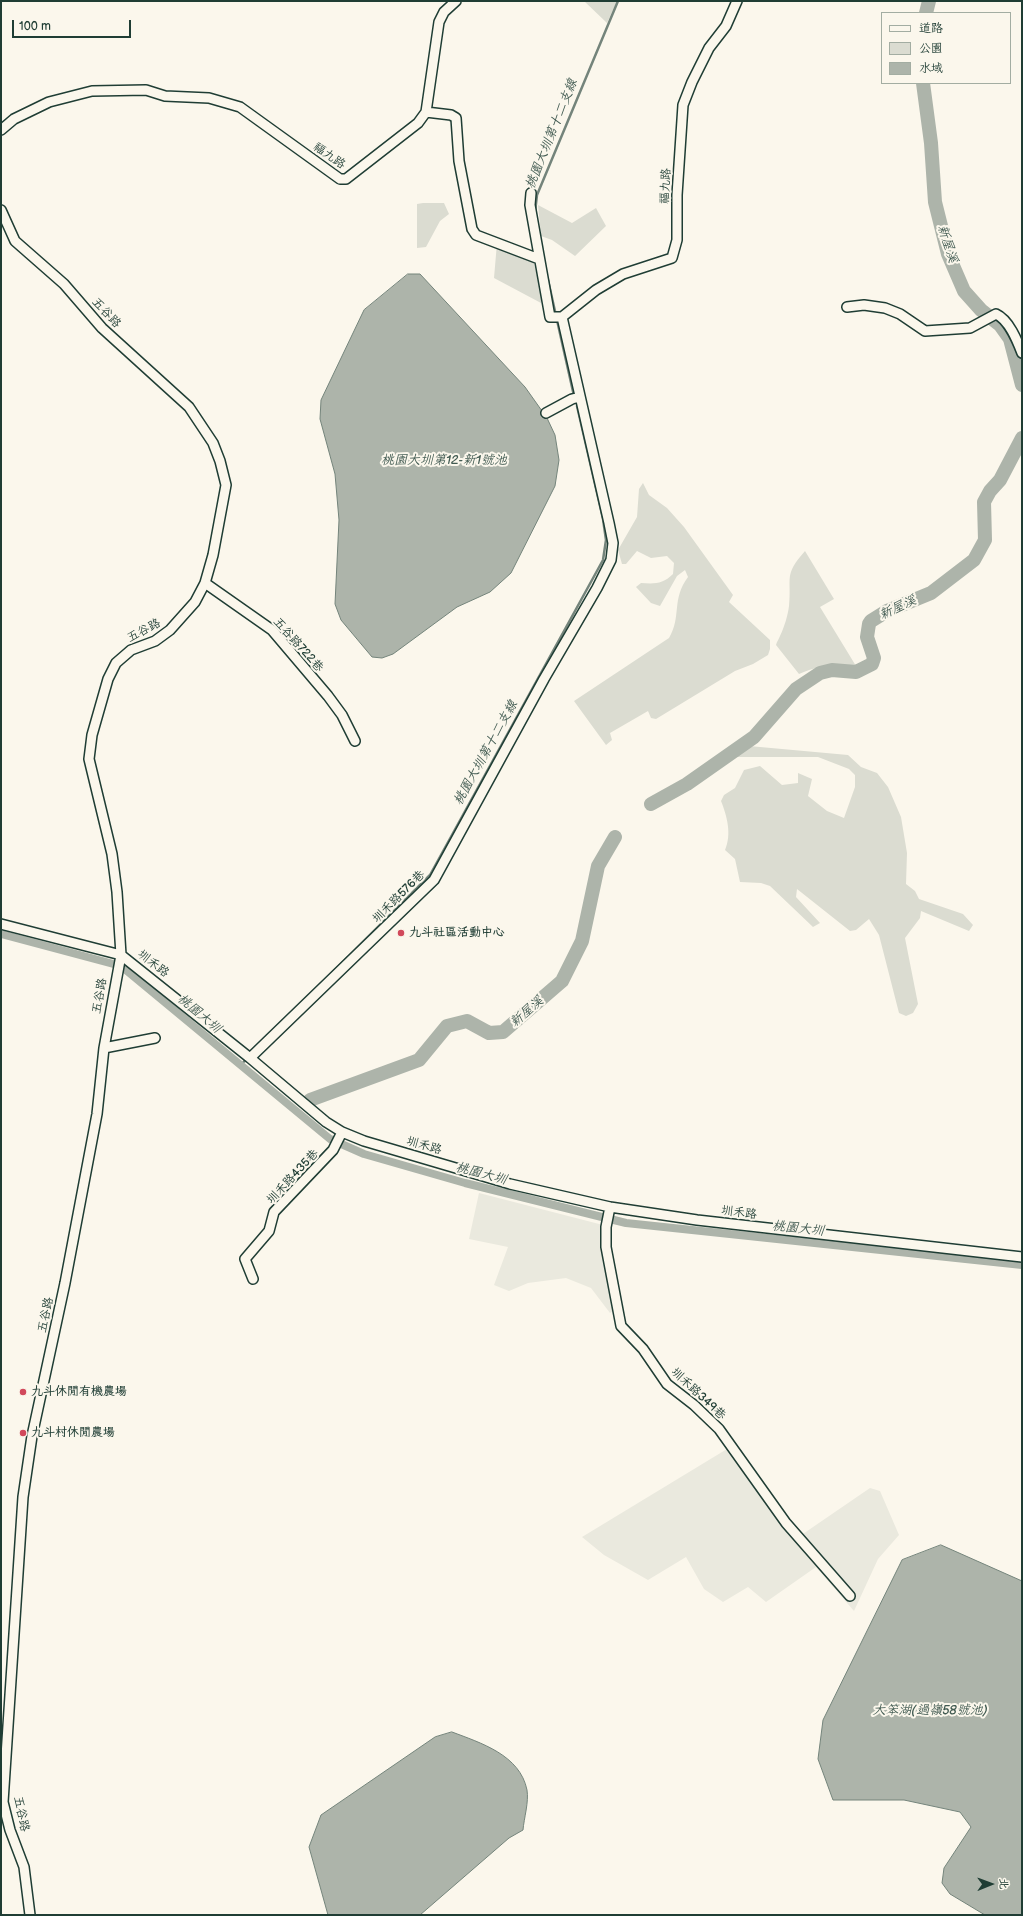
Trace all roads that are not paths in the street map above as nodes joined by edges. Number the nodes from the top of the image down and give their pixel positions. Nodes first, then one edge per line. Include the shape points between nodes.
1 (456, 1) edge
2 (737, 1) edge
3 (426, 112) junction
4 (1, 130) edge
5 (531, 193) dead end
6 (1, 210) edge
7 (539, 259) junction
8 (847, 306) dead end
9 (562, 317) junction
10 (1022, 353) edge
11 (580, 397) junction
12 (546, 413) dead end
13 (205, 583) junction
14 (355, 741) dead end
15 (1, 924) edge
16 (120, 960) junction
17 (155, 1038) dead end
18 (104, 1048) junction
19 (250, 1058) junction
20 (342, 1134) junction
21 (610, 1210) junction
22 (1022, 1257) edge
23 (253, 1279) dead end
24 (850, 1596) dead end
25 (30, 1915) edge

1 - 3 street via 444,12 439,22
2 - 9 street, 福九路 via 726,26 709,48 683,105 677,240 672,258 623,274 596,290
3 - 4 street, 福九路 via 418,124 346,179 340,179 240,107 209,98 165,96 146,90 92,91 48,102 14,119
3 - 7 street via 456,118 459,161 472,229 476,235
5 - 7 street via 530,205
6 - 13 street, 五谷路 via 16,241 64,284 102,328 189,407 213,443 220,461 226,494
7 - 9 street via 550,317
8 - 10 street via 885,308 900,314 925,331 970,328 996,314 1016,337
9 - 11 street, 圳禾路576巷
11 - 12 street
11 - 19 street, 圳禾路576巷 via 613,543 611,560 434,880
13 - 14 street, 五谷路722巷 via 272,630 328,696 342,715
13 - 16 street, 五谷路 via 195,602 170,630 155,641 131,650 116,663 108,679 92,735 89,760 112,854 117,892
15 - 16 street, 圳禾路
16 - 18 street, 五谷路
16 - 19 street, 圳禾路
17 - 18 street
18 - 25 street, 五谷路 via 97,1114 32,1436 23,1497 3,1802 24,1868
19 - 20 street, 圳禾路
20 - 21 street, 圳禾路 via 510,1184
20 - 23 street, 圳禾路435巷 via 336,1147 274,1212 269,1231 245,1259
21 - 22 street, 圳禾路
21 - 24 street, 圳禾路349巷 via 606,1227 606,1247 621,1326 643,1349 667,1384 719,1429 786,1523

